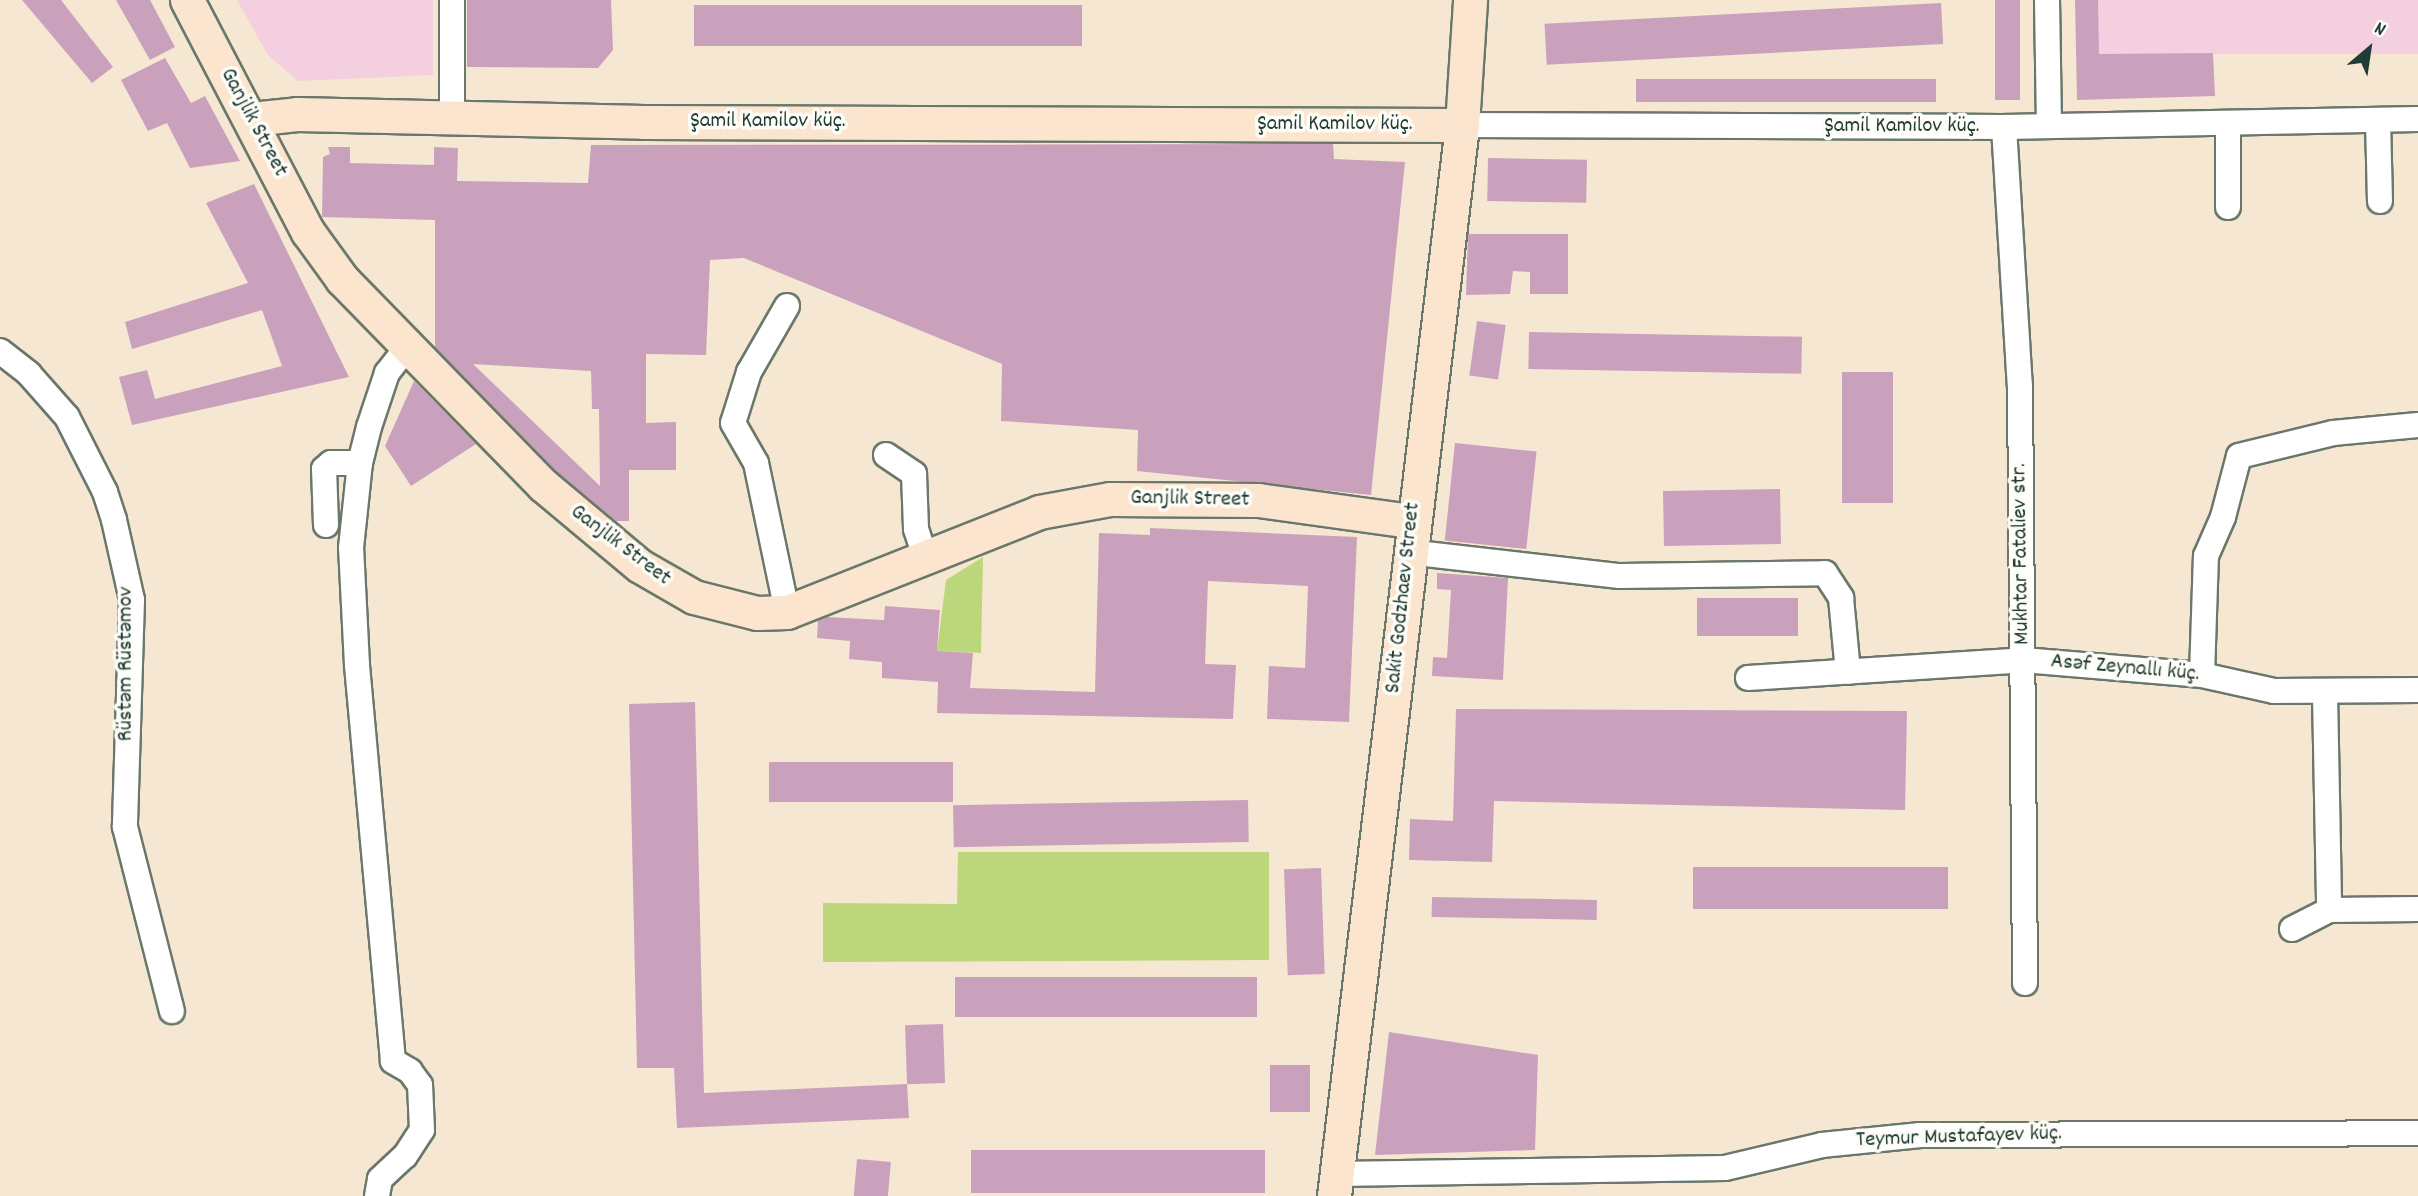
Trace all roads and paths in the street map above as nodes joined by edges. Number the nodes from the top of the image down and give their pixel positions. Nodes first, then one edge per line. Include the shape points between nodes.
1 (187, 0) edge
2 (452, 0) edge
3 (1470, 0) edge
4 (2047, 0) edge
5 (452, 118) junction
6 (251, 119) junction
7 (2418, 119) edge
8 (2378, 120) junction
9 (2228, 124) junction
10 (1462, 125) junction
11 (2049, 125) junction
12 (2004, 127) junction
13 (2380, 201) dead end
14 (2228, 208) dead end
15 (787, 306) dead end
16 (406, 349) junction
17 (0, 351) edge
18 (2418, 425) edge
19 (886, 454) dead end
20 (360, 463) junction
21 (326, 525) dead end
22 (1410, 536) junction
23 (925, 557) junction
24 (787, 612) junction
25 (2023, 660) junction
26 (1848, 672) junction
27 (2202, 675) junction
28 (1748, 678) dead end
29 (2418, 690) edge
30 (2325, 694) junction
31 (2418, 909) edge
32 (2329, 911) junction
33 (2292, 929) dead end
34 (2025, 983) dead end
35 (172, 1011) dead end
36 (2418, 1133) edge
37 (1335, 1185) edge
38 (377, 1196) edge

1 - 6 street, Ganjlik Street
2 - 5 street
3 - 10 street, Sakit Godzhaev Street
4 - 11 street
5 - 6 street, Şamil Kamilov küç. via 297,114
5 - 10 street, Şamil Kamilov küç.
6 - 16 street, Ganjlik Street via 323,255
7 - 8 street, Şamil Kamilov küç.
8 - 9 street, Şamil Kamilov küç.
8 - 13 street
9 - 11 street, Şamil Kamilov küç.
9 - 14 street
10 - 12 street, Şamil Kamilov küç.
10 - 22 street, Sakit Godzhaev Street
11 - 12 street, Şamil Kamilov küç.
12 - 25 street, Mukhtar Fataliev str. via 2020,385
15 - 24 street via 749,372 733,423 756,463
16 - 20 street via 384,381
16 - 24 street, Ganjlik Street via 543,485 640,566 667,584 721,606 757,613
17 - 35 street, Rüstəm Rüstəmov via 29,374 67,417 114,520 132,600 125,827
18 - 27 street via 2333,432 2239,456 2223,517 2206,556
19 - 23 street via 914,474 916,529
20 - 21 street via 331,463 324,469
20 - 38 street via 351,548 357,665 393,1061 410,1070 420,1085 422,1130 405,1156 380,1179
22 - 23 street, Ganjlik Street via 1258,500 1110,499 1039,512
22 - 26 street via 1620,576 1825,573 1841,598
22 - 37 street, Sakit Godzhaev Street
23 - 24 street, Ganjlik Street
25 - 26 street, Asəf Zeynallı küç.
25 - 27 street, Asəf Zeynallı küç.
25 - 34 street, Mukhtar Fataliev str.
26 - 28 street, Asəf Zeynallı küç.
27 - 30 street, Asəf Zeynallı küç. via 2274,691
29 - 30 street, Asəf Zeynallı küç.
30 - 32 street
31 - 32 street
32 - 33 street
36 - 37 street, Teymur Mustafayev küç. via 1920,1135 1822,1145 1725,1168

